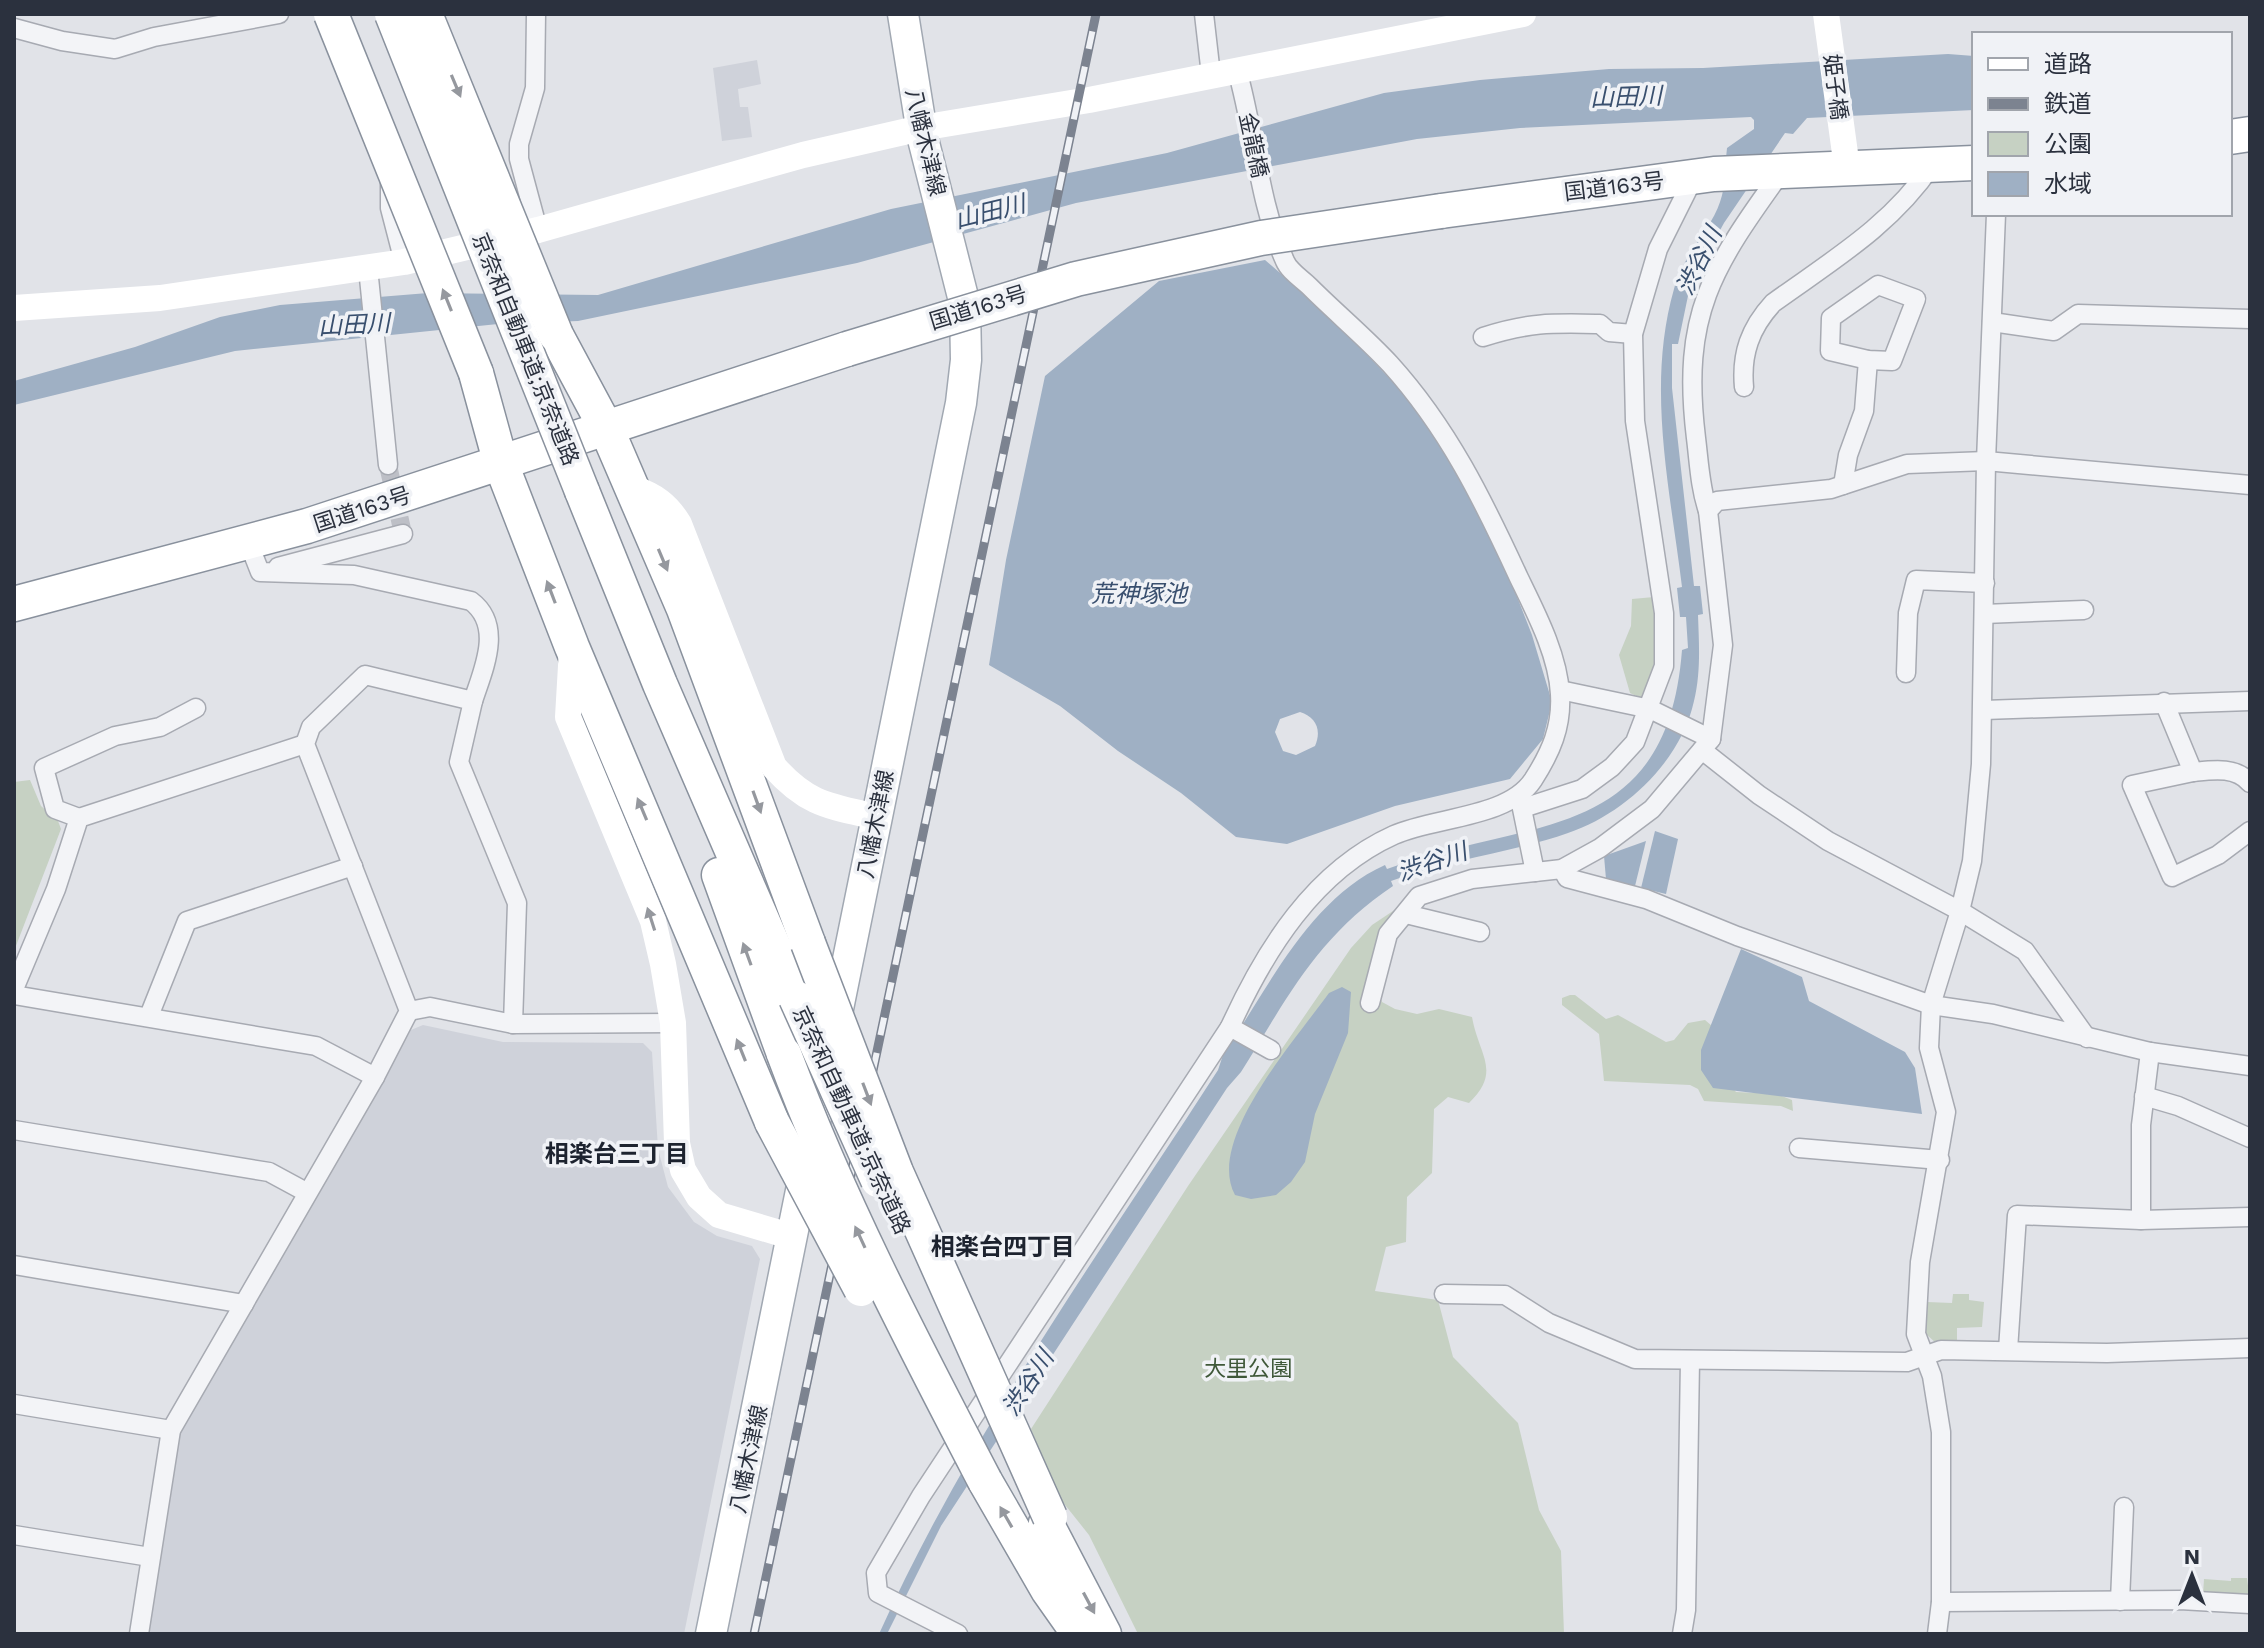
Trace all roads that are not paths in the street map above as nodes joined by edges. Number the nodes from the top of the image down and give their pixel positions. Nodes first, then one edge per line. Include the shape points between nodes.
1 (279, 14) edge
2 (331, 14) edge
3 (349, 14) edge
4 (392, 14) edge
5 (425, 14) edge
6 (536, 14) edge
7 (903, 14) edge
8 (1204, 14) edge
9 (1523, 14) edge
10 (1828, 27) edge
11 (14, 28) edge
12 (1230, 75) junction
13 (921, 128) junction
14 (1972, 163) edge
15 (1932, 165) junction
16 (1847, 168) junction
17 (1781, 170) junction
18 (1704, 175) junction
19 (1996, 216) edge
20 (538, 230) junction
21 (404, 262) junction
22 (369, 276) junction
23 (14, 308) edge
24 (2250, 319) edge
25 (1992, 322) junction
26 (1633, 334) junction
27 (1483, 337) dead end
28 (1868, 360) junction
29 (568, 378) junction
30 (1744, 387) dead end
31 (481, 388) junction
32 (671, 409) junction
33 (607, 430) junction
34 (538, 451) junction
35 (1986, 461) junction
36 (388, 465) tunnel mouth
37 (631, 484) junction
38 (1843, 485) junction
39 (2250, 485) edge
40 (426, 488) junction
41 (1708, 511) junction
42 (526, 529) junction
43 (403, 534) dead end
44 (254, 558) junction
45 (1985, 583) junction
46 (14, 604) edge
47 (2084, 610) dead end
48 (1984, 614) junction
49 (572, 647) junction
50 (1906, 673) dead end
51 (660, 684) junction
52 (1560, 690) junction
53 (473, 701) junction
54 (2250, 701) edge
55 (2164, 702) junction
56 (196, 708) dead end
57 (1984, 710) junction
58 (1654, 711) junction
59 (1705, 741) junction
60 (305, 744) junction
61 (2193, 772) junction
62 (2250, 783) edge
63 (1522, 807) junction
64 (877, 817) junction
65 (79, 818) junction
66 (2250, 831) edge
67 (353, 866) junction
68 (1534, 866) junction
69 (1562, 869) junction
70 (1960, 911) junction
71 (1406, 914) junction
72 (1480, 932) dead end
73 (14, 989) edge
74 (14, 995) edge
75 (1370, 1003) dead end
76 (1931, 1005) junction
77 (409, 1011) junction
78 (149, 1016) junction
79 (673, 1023) junction
80 (513, 1024) junction
81 (1230, 1027) junction
82 (2087, 1038) junction
83 (1271, 1050) dead end
84 (2150, 1052) junction
85 (2250, 1066) edge
86 (375, 1077) junction
87 (2144, 1096) junction
88 (14, 1130) edge
89 (2250, 1138) edge
90 (1799, 1148) dead end
91 (1940, 1160) junction
92 (306, 1192) junction
93 (2250, 1217) edge
94 (2141, 1220) junction
95 (793, 1237) junction
96 (14, 1265) edge
97 (1444, 1294) dead end
98 (244, 1304) junction
99 (2250, 1348) edge
100 (2008, 1350) junction
101 (1925, 1355) junction
102 (1690, 1360) junction
103 (14, 1404) edge
104 (171, 1430) junction
105 (985, 1481) junction
106 (2124, 1507) dead end
107 (1048, 1520) junction
108 (14, 1535) edge
109 (150, 1557) junction
110 (2120, 1601) junction
111 (1941, 1602) junction
112 (2250, 1604) edge
113 (139, 1634) edge
114 (711, 1634) edge
115 (958, 1634) edge
116 (1079, 1634) edge
117 (1104, 1634) edge
118 (1682, 1634) edge
119 (1937, 1634) edge

1 - 11 street via 115,49
31 -> 2 highway, bridge
3 - 21 street via 391,121 390,208
4 - 51 highway, 京奈和自動車道;京奈道路, bridge
5 -> 29 highway, bridge via 556,335
6 - 20 street via 535,88 519,159
7 - 13 main road, 八幡木津線
8 - 12 street, 金龍橋
9 - 12 street
10 - 16 street, 姫子橋
12 - 13 street
12 - 52 street, 金龍橋 via 1286,264 1431,411 1488,508 1541,625
13 - 20 street via 803,155
13 - 64 main road, 八幡木津線 via 968,325 961,403
14 - 15 highway, 国道163号
15 - 16 highway, 国道163号
15 - 30 street via 1886,222 1761,316 1744,357
16 - 17 highway, 国道163号
17 - 18 highway, 国道163号
17 - 41 street via 1730,242 1708,286 1695,332 1691,396
18 - 26 street via 1658,249
18 - 32 highway, 国道163号, bridge via 1261,238 1076,279
19 - 25 street
20 - 21 street
21 - 22 street
22 - 23 street
22 - 36 street
24 - 25 street via 2078,314 2054,331
25 - 35 street
26 - 27 street via 1609,332 1600,324 1538,323
26 - 58 street via 1635,421 1666,647
28 - 28 street via 1892,361 1916,299 1878,285 1831,318 1830,351
28 - 38 street via 1864,411
29 - 33 highway
29 - 34 highway
31 - 34 highway
31 - 40 highway via 483,423 472,448
32 - 33 highway, 国道163号
32 - 37 highway via 639,437 630,461
33 - 34 highway, 国道163号
33 - 37 highway
34 - 37 highway via 599,456
34 - 40 highway, 国道163号
34 - 42 highway
34 - 42 highway via 545,465 530,490
35 - 38 street via 1907,464
35 - 39 street
35 - 45 street
37 - 64 street via 670,509 679,524 774,767 795,791 821,804
37 -> 107 highway, bridge via 721,705 896,1172
38 - 41 street via 1789,496 1717,501
40 - 42 highway via 460,486 487,493
40 - 44 highway, 国道163号
41 - 59 street via 1723,645
49 -> 42 highway
43 - 44 street
44 - 46 highway, 国道163号
44 - 53 street via 471,601 480,608 489,637
45 - 48 street
45 - 50 street via 1916,580 1908,613
47 - 48 street
48 - 57 street
79 -> 49 street via 653,921 568,717
105 -> 49 highway, bridge via 863,1293 772,1122
105 -> 51 highway, 京奈和自動車道;京奈道路, bridge via 829,1169 717,871
51 - 107 highway, 京奈和自動車道;京奈道路, bridge via 837,1095
52 - 58 street
52 - 63 street, 金龍橋 via 1558,732
53 - 60 street via 365,675 311,727
53 - 80 street via 459,762 517,903
54 - 55 street
55 - 57 street
55 - 61 street
56 - 65 street via 160,727 115,736 44,768 55,809
57 - 70 street via 1972,861
58 - 59 street
58 - 63 street via 1612,767 1582,789
59 - 69 street via 1652,809
59 - 70 street via 1759,795 1828,841
60 - 65 street
60 - 67 street
61 - 62 street via 2221,769
61 - 66 street via 2132,785 2172,877 2218,855
63 - 68 street
63 - 81 street via 1395,834 1345,862 1267,954
64 - 95 main road, 八幡木津線
65 - 73 street
67 - 77 street
67 - 78 street via 187,921
68 - 69 street
68 - 71 street via 1441,887 1419,896
69 - 76 street via 1567,878 1646,899
70 - 76 street
70 - 82 street via 2025,951
71 - 72 street
71 - 75 street via 1388,934
74 - 78 street
76 - 82 street via 1993,1014
76 - 91 street via 1929,1048 1946,1112
77 - 80 street via 430,1007
77 - 86 street
78 - 86 street via 316,1046
79 - 80 street
79 - 95 street via 677,1143 683,1170 699,1197 719,1215
81 - 83 street
81 - 115 street via 921,1496 876,1573 878,1593
82 - 84 street
84 - 85 street
84 - 87 street
86 - 92 street
87 - 89 street
87 - 94 street
88 - 92 street via 269,1172
90 - 91 street
91 - 101 street via 1920,1262 1916,1334
92 - 98 street
93 - 94 street
94 - 100 street via 2017,1215
95 - 114 main road, 八幡木津線
96 - 98 street
97 - 102 street via 1505,1295 1549,1323 1635,1359
98 - 104 street
99 - 100 street
100 - 101 street via 1941,1350
101 - 102 street via 1907,1362
101 - 111 street via 1941,1432
102 - 118 street
103 - 104 street
104 - 109 street
116 -> 105 highway, 京奈和自動車道;京奈道路
106 - 110 street
107 -> 117 highway
108 - 109 street
109 - 113 street
110 - 111 street
110 - 112 street
111 - 119 street

